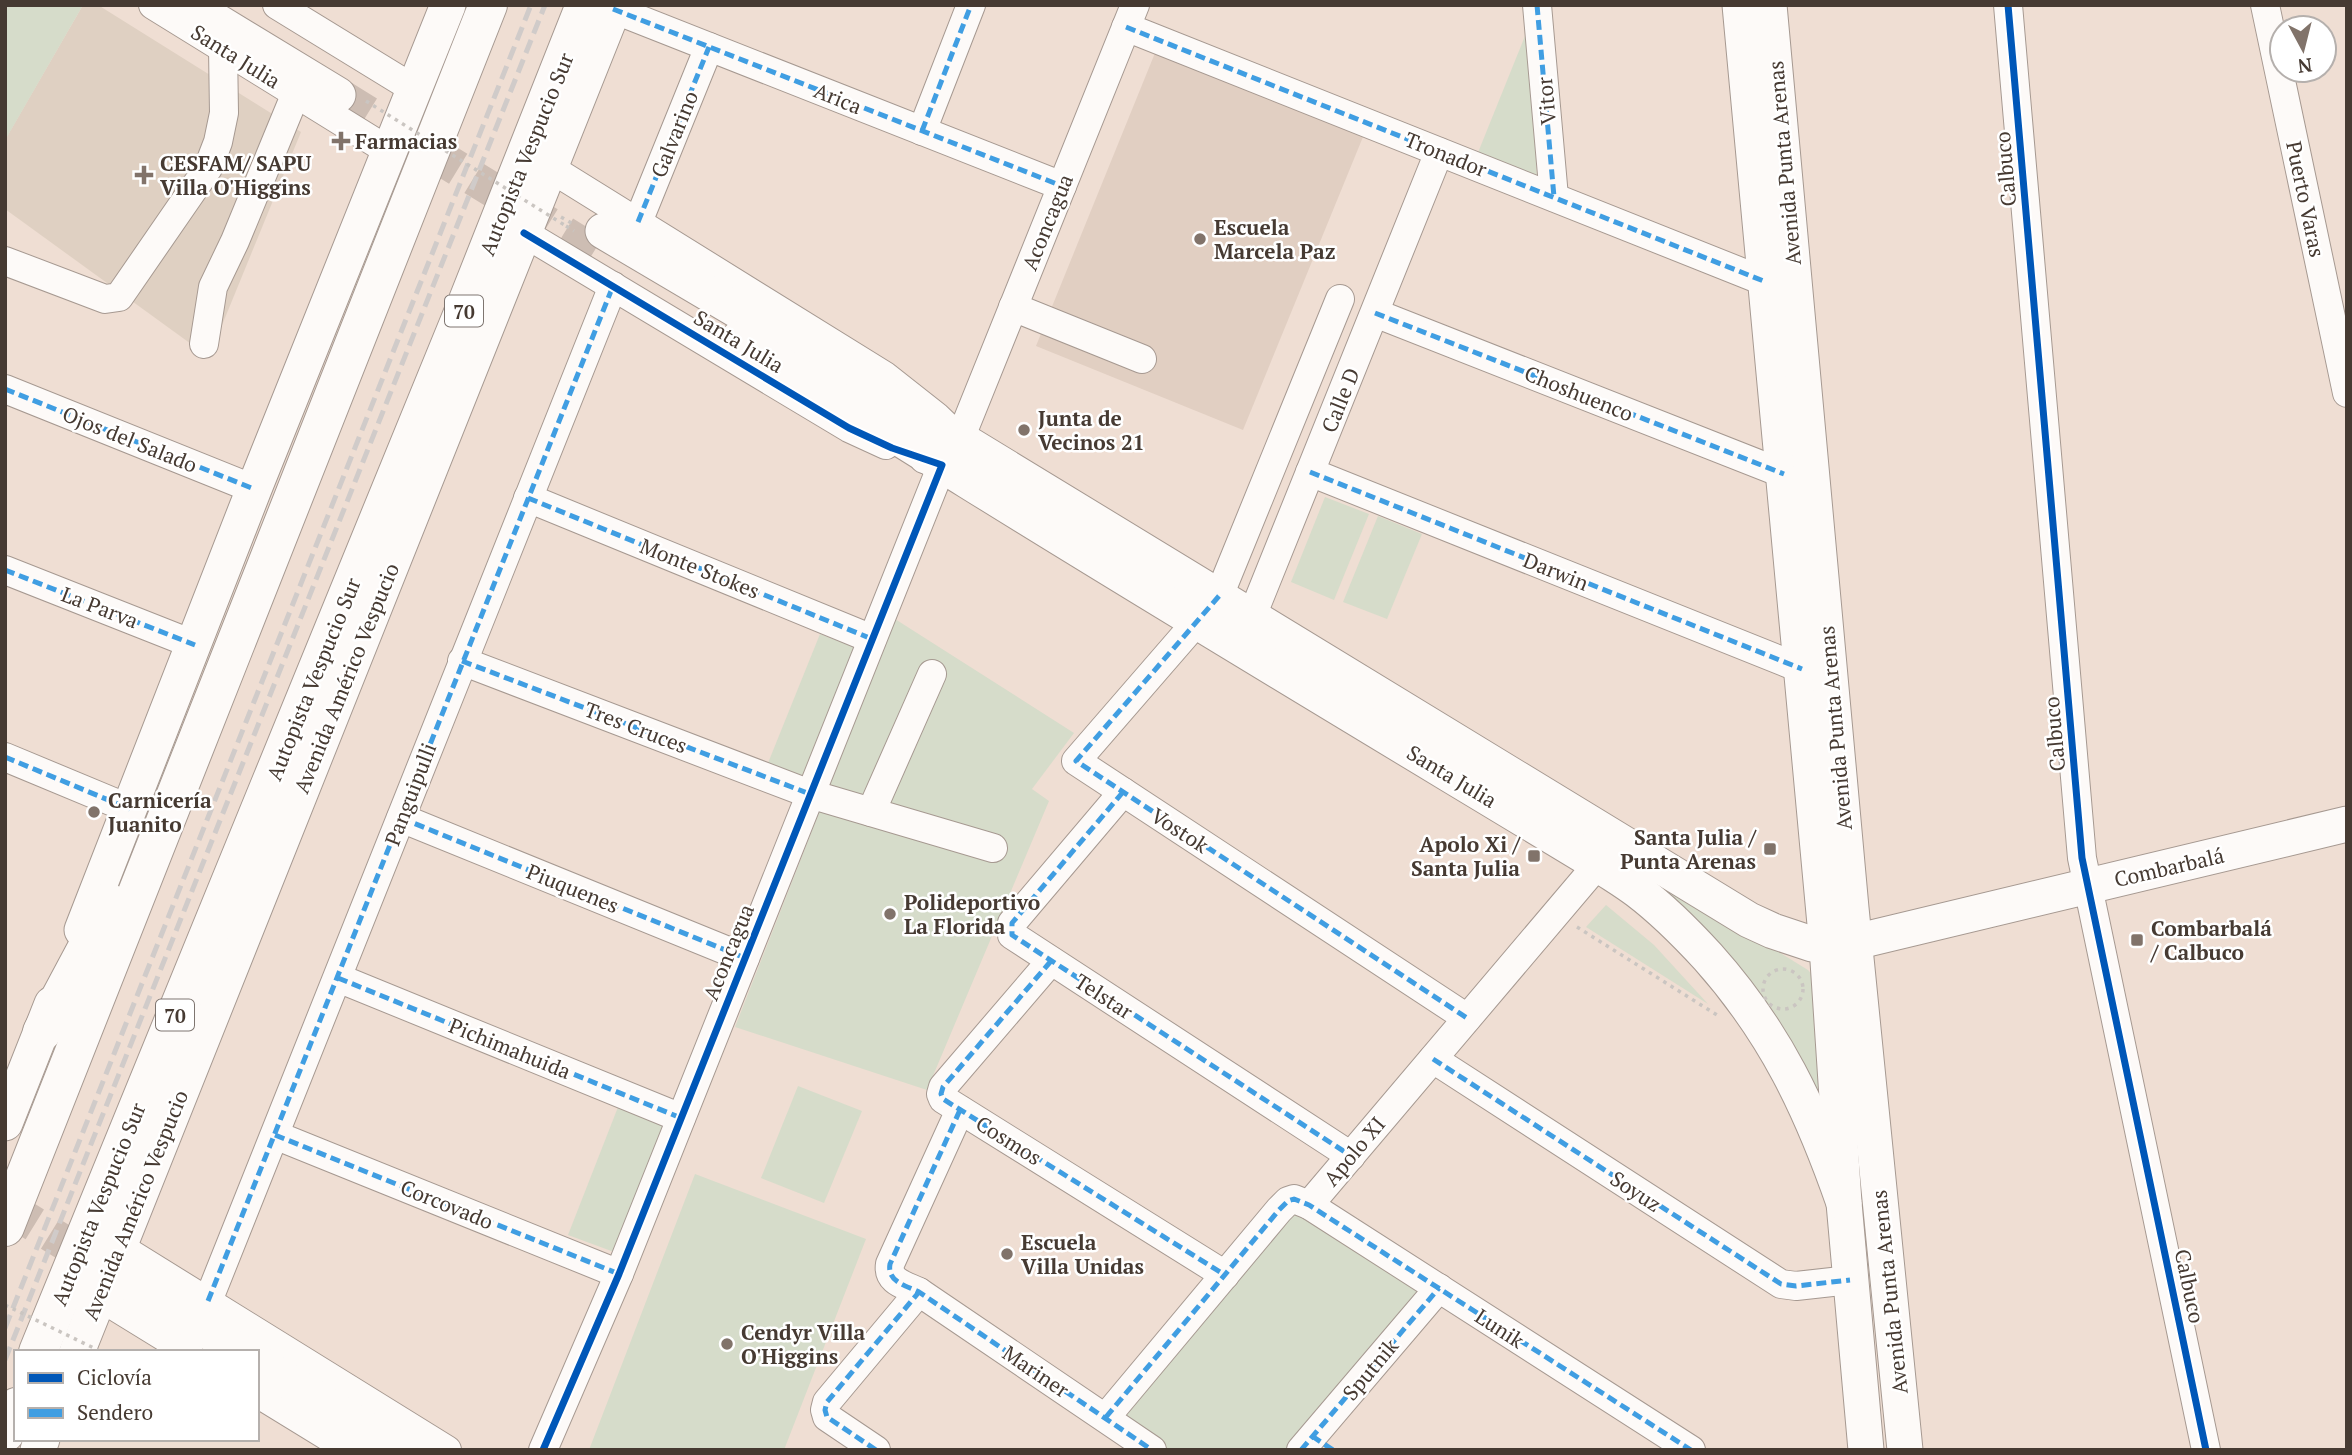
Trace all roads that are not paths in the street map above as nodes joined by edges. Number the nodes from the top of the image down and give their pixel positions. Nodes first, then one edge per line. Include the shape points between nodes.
1 (153, 5) edge
2 (190, 5) edge
3 (237, 5) edge
4 (277, 5) edge
5 (448, 5) edge
6 (488, 5) edge
7 (971, 5) edge
8 (1537, 5) edge
9 (1741, 5) edge
10 (1769, 5) edge
11 (2008, 5) edge
12 (2265, 5) edge
13 (604, 6) edge
14 (1130, 16) edge
15 (709, 47) junction
16 (223, 48) junction
17 (414, 89) junction
18 (296, 93) junction
19 (922, 131) junction
20 (389, 151) junction
21 (1440, 152) junction
22 (550, 168) junction
23 (1062, 186) junction
24 (1554, 197) junction
25 (638, 222) junction
26 (536, 226) junction
27 (590, 238) tunnel mouth
28 (5, 261) edge
29 (1766, 282) junction
30 (613, 286) junction
31 (1340, 299) dead end
32 (1013, 307) junction
33 (1375, 313) junction
34 (204, 344) dead end
35 (1142, 359) dead end
36 (5, 389) edge
37 (2347, 393) edge
38 (951, 452) junction
39 (1310, 472) junction
40 (1784, 474) junction
41 (254, 489) junction
42 (528, 498) junction
43 (5, 570) edge
44 (1208, 608) junction
45 (1246, 632) junction
46 (872, 639) junction
47 (195, 645) junction
48 (235, 647) junction
49 (462, 660) junction
50 (1802, 669) junction
51 (932, 674) dead end
52 (5, 757) edge
53 (1123, 792) junction
54 (810, 794) junction
55 (130, 809) junction
56 (871, 812) junction
57 (401, 818) junction
58 (2347, 824) edge
59 (993, 848) dead end
60 (1598, 864) junction
61 (2087, 886) junction
62 (1841, 944) junction
63 (744, 958) junction
64 (1051, 961) junction
65 (338, 978) junction
66 (1467, 1018) junction
67 (42, 1032) junction
68 (1433, 1059) junction
69 (960, 1110) junction
70 (681, 1118) junction
71 (5, 1123) edge
72 (275, 1135) junction
73 (1351, 1156) junction
74 (1844, 1203) junction
75 (1309, 1205) junction
76 (5, 1227) edge
77 (118, 1246) junction
78 (619, 1274) junction
79 (1225, 1275) junction
80 (1850, 1280) junction
81 (113, 1289) junction
82 (1439, 1289) junction
83 (919, 1292) junction
84 (208, 1301) junction
85 (39, 1350) edge
86 (78, 1350) edge
87 (187, 1350) edge
88 (238, 1350) edge
89 (259, 1363) edge
90 (259, 1395) edge
91 (14, 1412) edge
92 (1106, 1417) junction
93 (5, 1433) edge
94 (1315, 1445) edge
95 (866, 1447) edge
96 (350, 1450) edge
97 (400, 1450) edge
98 (447, 1450) edge
99 (543, 1450) edge
100 (1152, 1450) edge
101 (1691, 1450) edge
102 (1866, 1450) edge
103 (1905, 1450) edge
104 (2206, 1450) edge

1 - 16 street, Santa Julia
2 - 3 main road, Santa Julia via 351,90
4 - 17 street
5 - 17 main road
6 - 48 highway
7 - 19 street
8 - 24 street, Vitor
9 - 29 main road, Avenida Punta Arenas
10 - 62 main road, Avenida Punta Arenas
11 - 61 street, Calbuco
12 - 37 street, Puerto Varas
13 - 15 street, Arica
13 - 22 main road, Avenida Américo Vespucio
13 - 85 highway, Autopista Vespucio Sur / 70 via 463,313
14 - 21 street, Tronador
14 - 23 street, Aconcagua
15 - 19 street, Arica
15 - 25 street, Galvarino
16 - 18 street, Santa Julia
16 - 28 street via 224,113 208,169 119,297 105,299
17 - 20 main road
18 - 20 street, Santa Julia
18 - 34 street via 213,287
19 - 23 street, Arica
20 - 41 main road
21 - 24 street, Tronador
21 - 33 street, Calle D
22 - 25 street, Santa Julia
22 - 26 main road, Avenida Américo Vespucio
23 - 32 street, Aconcagua
24 - 29 street, Tronador
25 - 38 street, Santa Julia via 886,376 929,410
26 - 30 street, Santa Julia
26 - 77 main road, Avenida Américo Vespucio
27 - 38 main road, Santa Julia via 867,416
29 - 40 main road, Avenida Punta Arenas
30 - 38 street, Santa Julia via 849,428 892,448
30 - 42 street, Panguipulli
31 - 44 street
32 - 35 street
32 - 38 street, Aconcagua
33 - 39 street, Calle D
33 - 40 street, Choshuenco
36 - 41 street, Ojos del Salado
38 - 44 main road, Santa Julia
38 - 46 street, Aconcagua
39 - 45 street, Calle D
39 - 50 street, Darwin
40 - 50 main road, Avenida Punta Arenas
41 - 47 main road
42 - 46 street, Monte Stokes
42 - 49 street, Panguipulli
43 - 47 street, La Parva
44 - 45 main road, Santa Julia
44 - 53 street, Vostok via 1076,761
45 - 60 main road, Santa Julia
45 - 62 main road, Santa Julia via 1749,920 1794,939
46 - 54 street, Aconcagua
47 - 55 main road
48 - 67 highway via 183,733 89,944
48 - 76 highway
49 - 54 street, Tres Cruces
49 - 57 street, Panguipulli
50 - 62 main road, Avenida Punta Arenas
51 - 56 street
52 - 55 street
53 - 64 street, Telstar via 1012,923 1014,938
53 - 66 street, Vostok
54 - 56 street, Tres Cruces
54 - 63 street, Aconcagua
55 - 67 main road
56 - 59 street, Tres Cruces
57 - 63 street, Piuquenes
57 - 65 street, Panguipulli
58 - 61 main road, Combarbalá
60 - 66 street, Apolo XI
60 - 74 main road, Santa Julia via 1671,919 1750,1008 1803,1099
61 - 62 main road, Combarbalá
61 - 104 street, Calbuco
62 - 74 main road, Avenida Punta Arenas
62 - 103 main road, Avenida Punta Arenas
63 - 70 street, Aconcagua
64 - 69 street, Cosmos via 943,1087 943,1099
64 - 73 street, Telstar
65 - 70 street, Pichimahuida
65 - 72 street, Panguipulli
66 - 68 street, Apolo XI
67 - 71 main road
68 - 73 street, Apolo XI
68 - 80 street, Soyuz via 1781,1284
69 - 79 street, Cosmos
69 - 83 street, Mariner via 888,1272
70 - 78 street, Aconcagua
72 - 78 street, Corcovado
72 - 84 street, Panguipulli
73 - 75 street, Apolo XI
74 - 80 main road, Avenida Punta Arenas
75 - 79 street, Apolo XI via 1288,1201
75 - 82 street, Lunik
77 - 81 main road, Avenida Américo Vespucio
77 - 84 street
78 - 99 street, Aconcagua
79 - 92 street, Apolo XI
80 - 102 main road, Avenida Punta Arenas
81 - 86 main road, Avenida Américo Vespucio
81 - 87 street
81 - 88 main road
82 - 94 street, Sputnik
82 - 101 street, Lunik
83 - 92 street, Mariner
83 - 95 street via 827,1402 827,1417
84 - 98 street
89 - 97 main road
90 - 96 street
91 - 93 highway
92 - 100 street, Mariner

